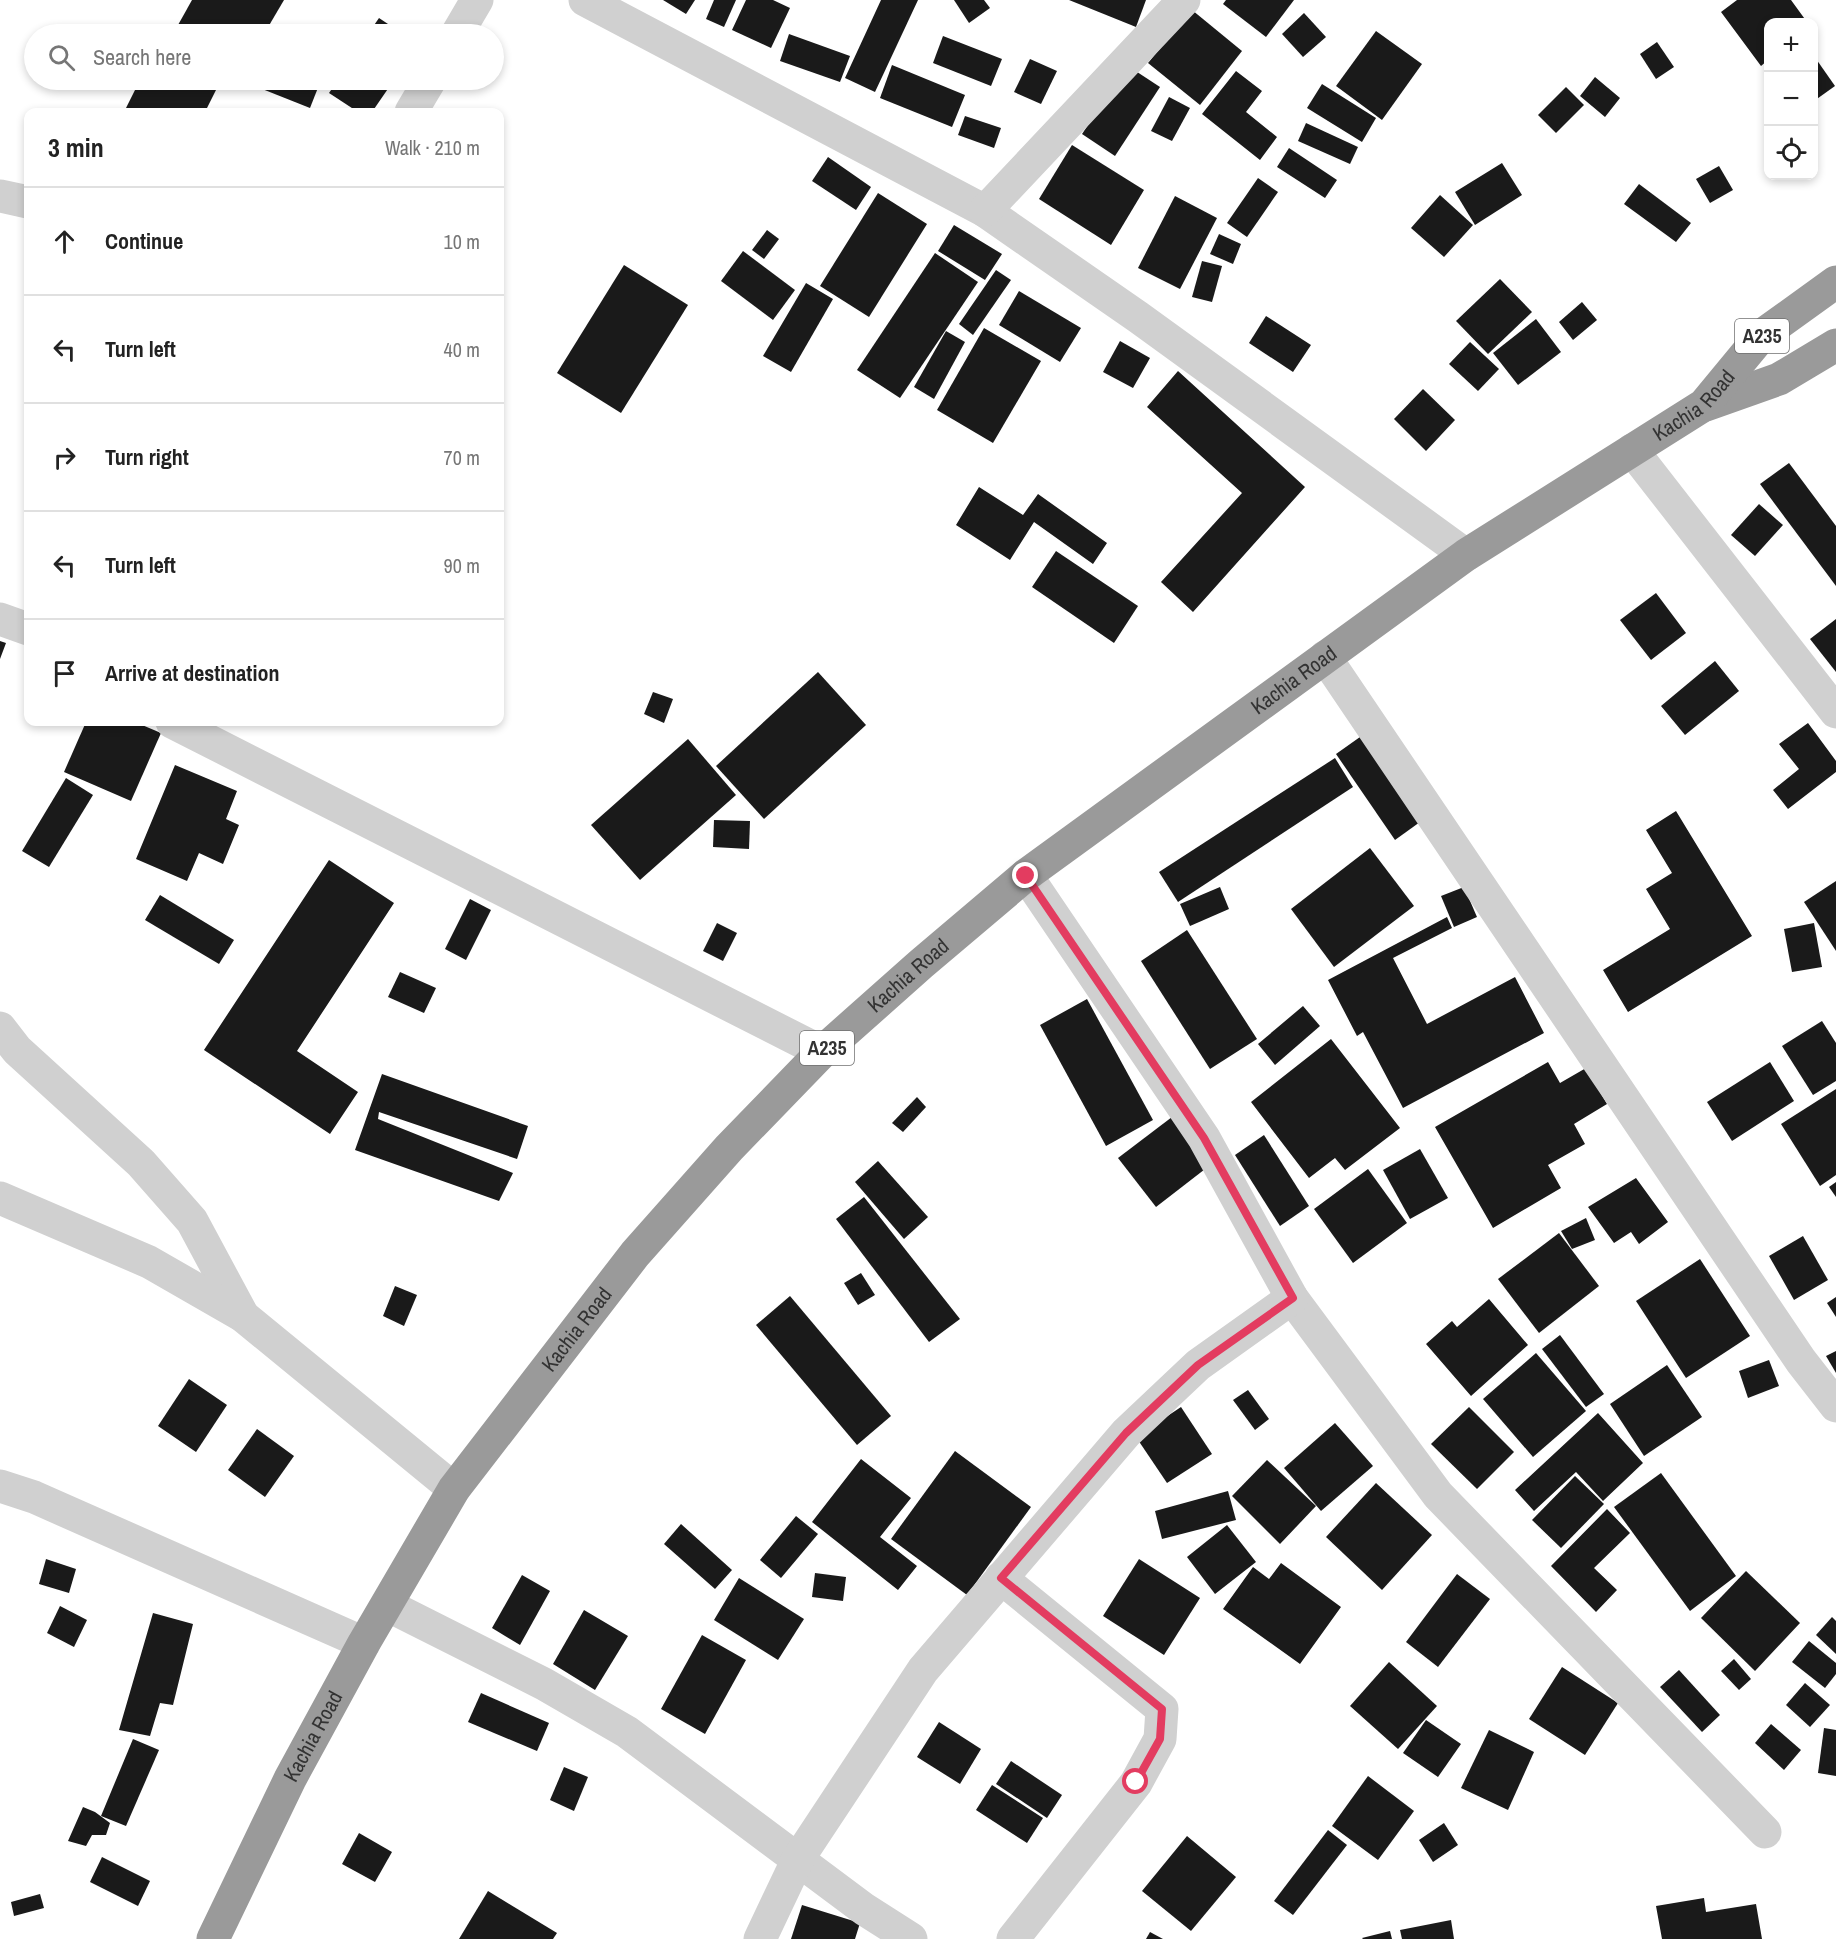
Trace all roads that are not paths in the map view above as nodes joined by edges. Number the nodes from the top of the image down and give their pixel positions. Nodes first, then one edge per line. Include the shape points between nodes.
1 (477, 0) edge
2 (585, 0) edge
3 (1184, 0) edge
4 (462, 24) edge
5 (424, 90) edge
6 (413, 108) edge
7 (0, 196) edge
8 (24, 201) edge
9 (985, 212) junction
10 (1836, 282) edge
11 (1836, 345) edge
12 (1704, 405) junction
13 (1632, 450) junction
14 (1466, 555) junction
15 (0, 619) edge
16 (24, 628) edge
17 (1325, 657) junction
18 (1836, 712) edge
19 (180, 726) edge
20 (1026, 876) junction
21 (0, 1028) edge
22 (822, 1052) junction
23 (0, 1198) edge
24 (1293, 1298) junction
25 (243, 1316) junction
26 (1836, 1406) edge
27 (0, 1486) edge
28 (454, 1489) junction
29 (1001, 1578) junction
30 (387, 1605) junction
31 (364, 1643) junction
32 (1765, 1832) dead end
33 (798, 1859) junction
34 (213, 1939) edge
35 (760, 1939) edge
36 (911, 1939) edge
37 (1013, 1939) edge

1 - 4 street
2 - 9 street
3 - 9 street
5 - 6 street
7 - 8 street
9 - 14 street via 1138,317
10 - 12 highway, Kachia Road / A235 via 1761,336
11 - 12 highway, A235 via 1779,379
12 - 13 highway, Kachia Road / A235
13 - 14 highway, Kachia Road / A235
13 - 18 street
14 - 17 highway, Kachia Road / A235
15 - 16 street
17 - 20 highway, Kachia Road / A235
17 - 26 street via 1794,1351
19 - 22 street
20 - 22 highway, Kachia Road / A235
20 - 24 street via 1204,1138
21 - 25 street via 17,1050 141,1163 192,1221
22 - 28 highway, Kachia Road / A235 via 729,1148 635,1254
23 - 25 street via 149,1262
24 - 29 street via 1198,1365 1126,1433
24 - 32 street via 1438,1495
25 - 28 street
27 - 31 street via 34,1497
28 - 30 highway, Kachia Road / A235
29 - 33 street via 923,1670
29 - 37 street via 1162,1709 1160,1739 1136,1782
30 - 31 highway, Kachia Road / A235
30 - 33 street via 544,1684 627,1732
31 - 34 highway, Kachia Road / A235 via 290,1779
33 - 35 street
33 - 36 street

